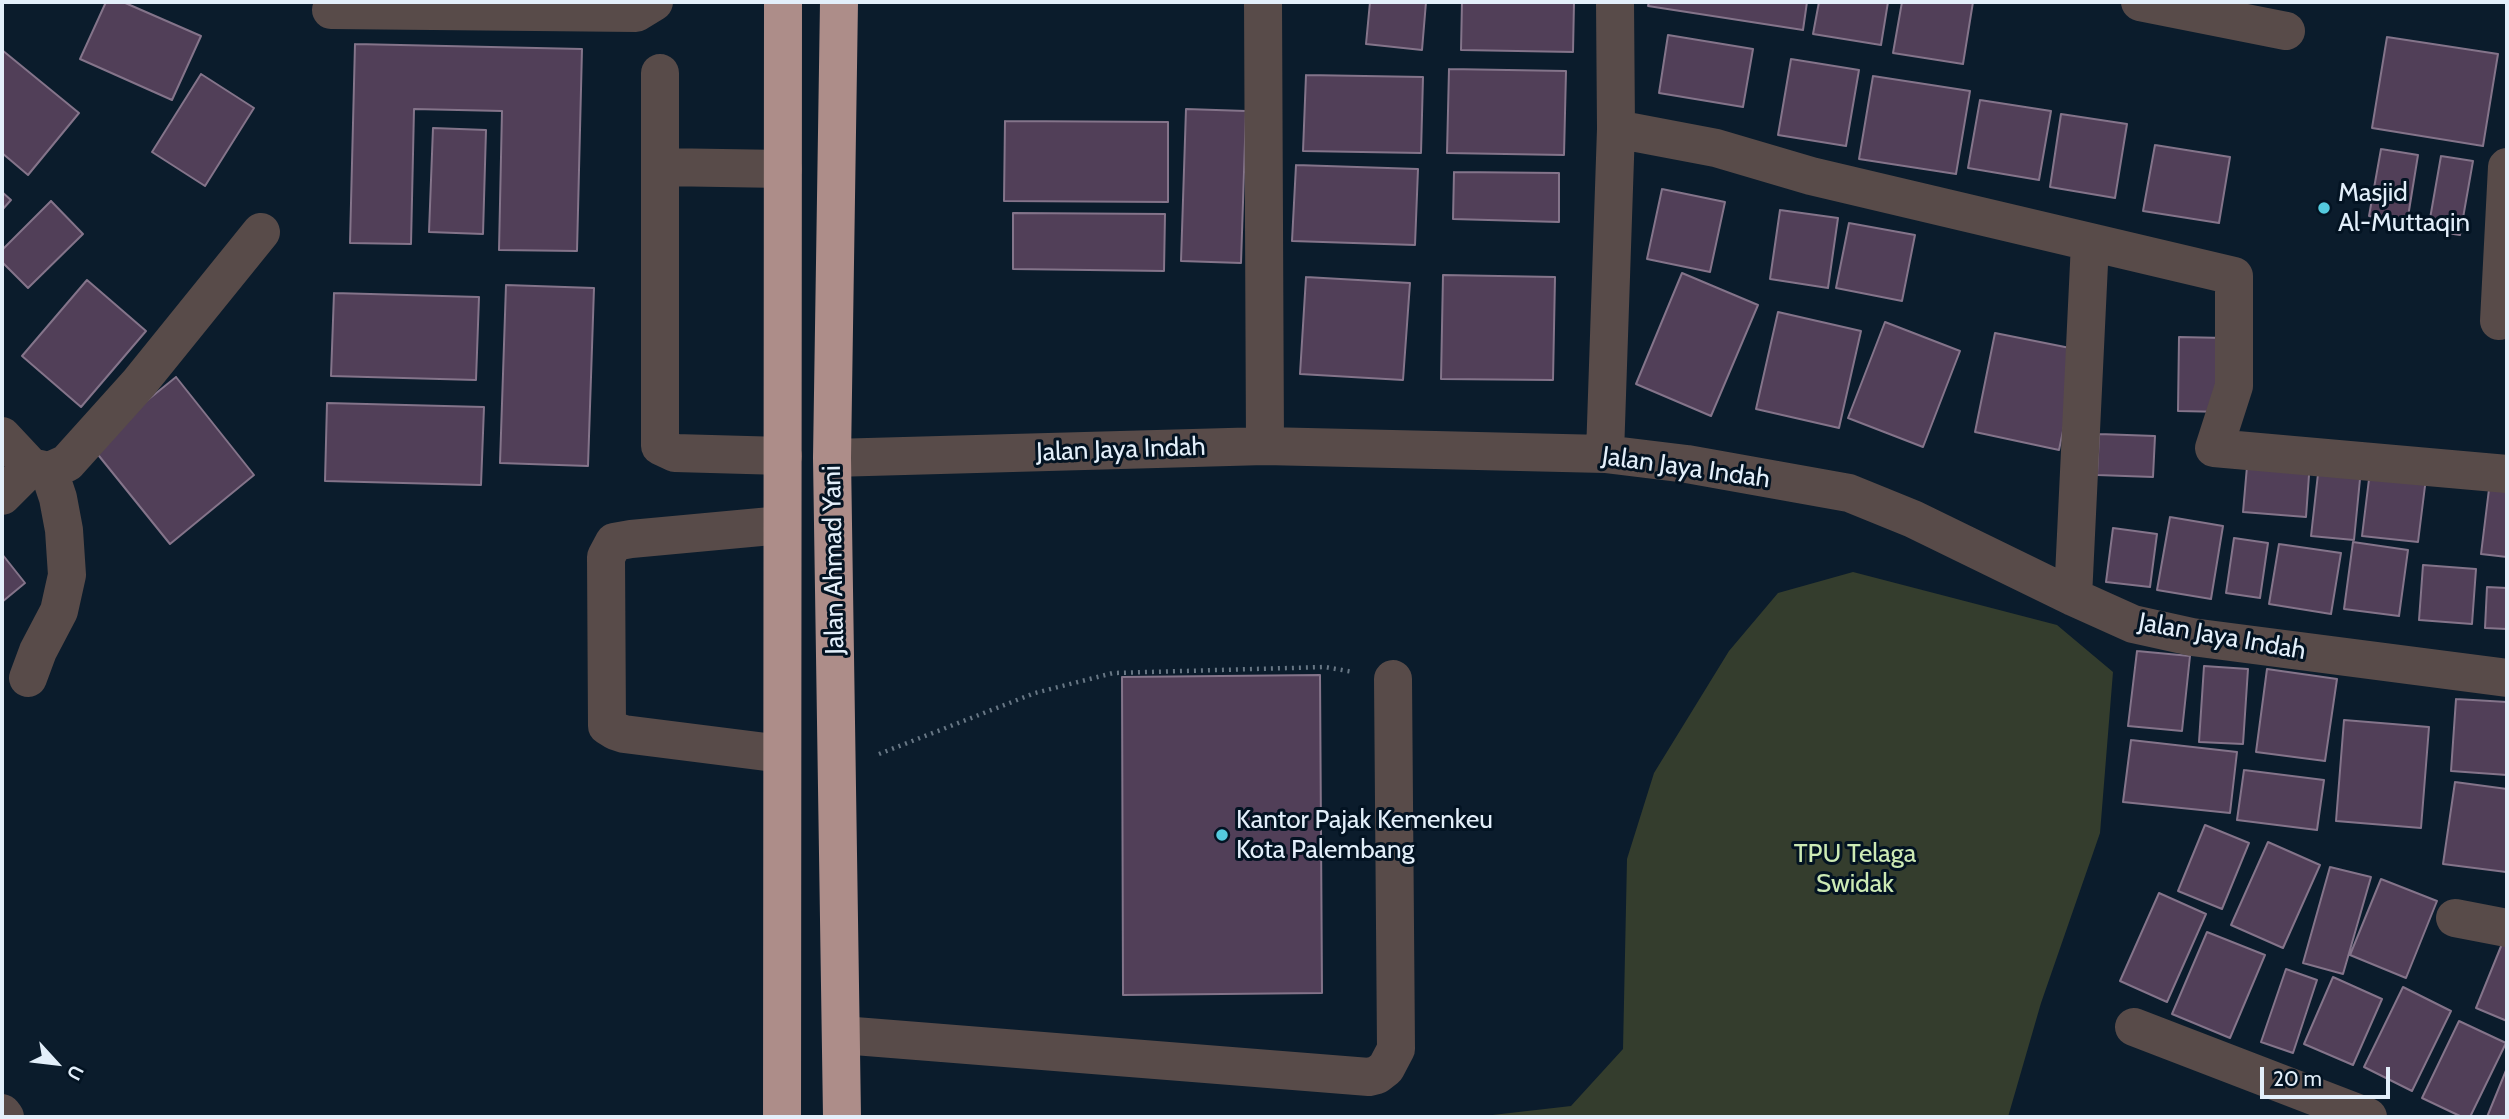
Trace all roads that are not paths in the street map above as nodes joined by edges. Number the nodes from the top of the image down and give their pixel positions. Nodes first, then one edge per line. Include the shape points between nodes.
1 (654, 2) edge
2 (783, 2) edge
3 (839, 2) edge
4 (1263, 2) edge
5 (1615, 2) edge
6 (2140, 2) edge
7 (331, 10) dead end
8 (2286, 31) dead end
9 (660, 73) dead end
10 (1616, 129) junction
11 (661, 167) junction
12 (2507, 167) edge
13 (783, 169) junction
14 (261, 232) dead end
15 (2090, 243) junction
16 (2499, 321) dead end
17 (2, 436) edge
18 (1265, 446) junction
19 (1605, 454) junction
20 (782, 456) junction
21 (832, 458) junction
22 (40, 469) junction
23 (2507, 474) edge
24 (2, 496) edge
25 (782, 525) junction
26 (2073, 597) junction
27 (28, 678) dead end
28 (2507, 678) edge
29 (1393, 680) road end
30 (782, 754) junction
31 (2455, 918) dead end
32 (2507, 928) edge
33 (2133, 1027) dead end
34 (842, 1035) junction
35 (2, 1112) edge
36 (5, 1117) edge
37 (782, 1117) edge
38 (842, 1117) edge
39 (2368, 1117) edge

1 - 7 street via 636,13
2 - 13 highway, Jalan Ahmad Yani
3 - 21 highway, Jalan Ahmad Yani
4 - 18 street
5 - 10 street
6 - 8 street
9 - 11 street
10 - 15 street via 1716,148 1811,176
10 - 19 street
11 - 13 street
11 - 20 street via 660,446 675,453
12 - 16 street
13 - 20 highway, Jalan Ahmad Yani
14 - 22 street via 67,464
15 - 23 street via 2234,276 2234,386 2214,448
15 - 26 street
17 - 22 street
18 - 19 street, Jalan Jaya Indah
18 - 21 street, Jalan Jaya Indah
19 - 26 street, Jalan Jaya Indah via 1849,493
20 - 25 highway, Jalan Ahmad Yani
21 - 34 highway, Jalan Ahmad Yani
22 - 24 street
22 - 27 street via 58,498 67,575 59,611
25 - 30 highway, Jalan Ahmad Yani
25 - 30 street via 614,542 606,557 607,726 624,734
26 - 28 street, Jalan Jaya Indah via 2133,624 2192,637
29 - 34 street via 1396,1049 1377,1075
30 - 37 highway, Jalan Ahmad Yani
31 - 32 street
33 - 39 street
34 - 38 highway, Jalan Ahmad Yani
35 - 36 street

